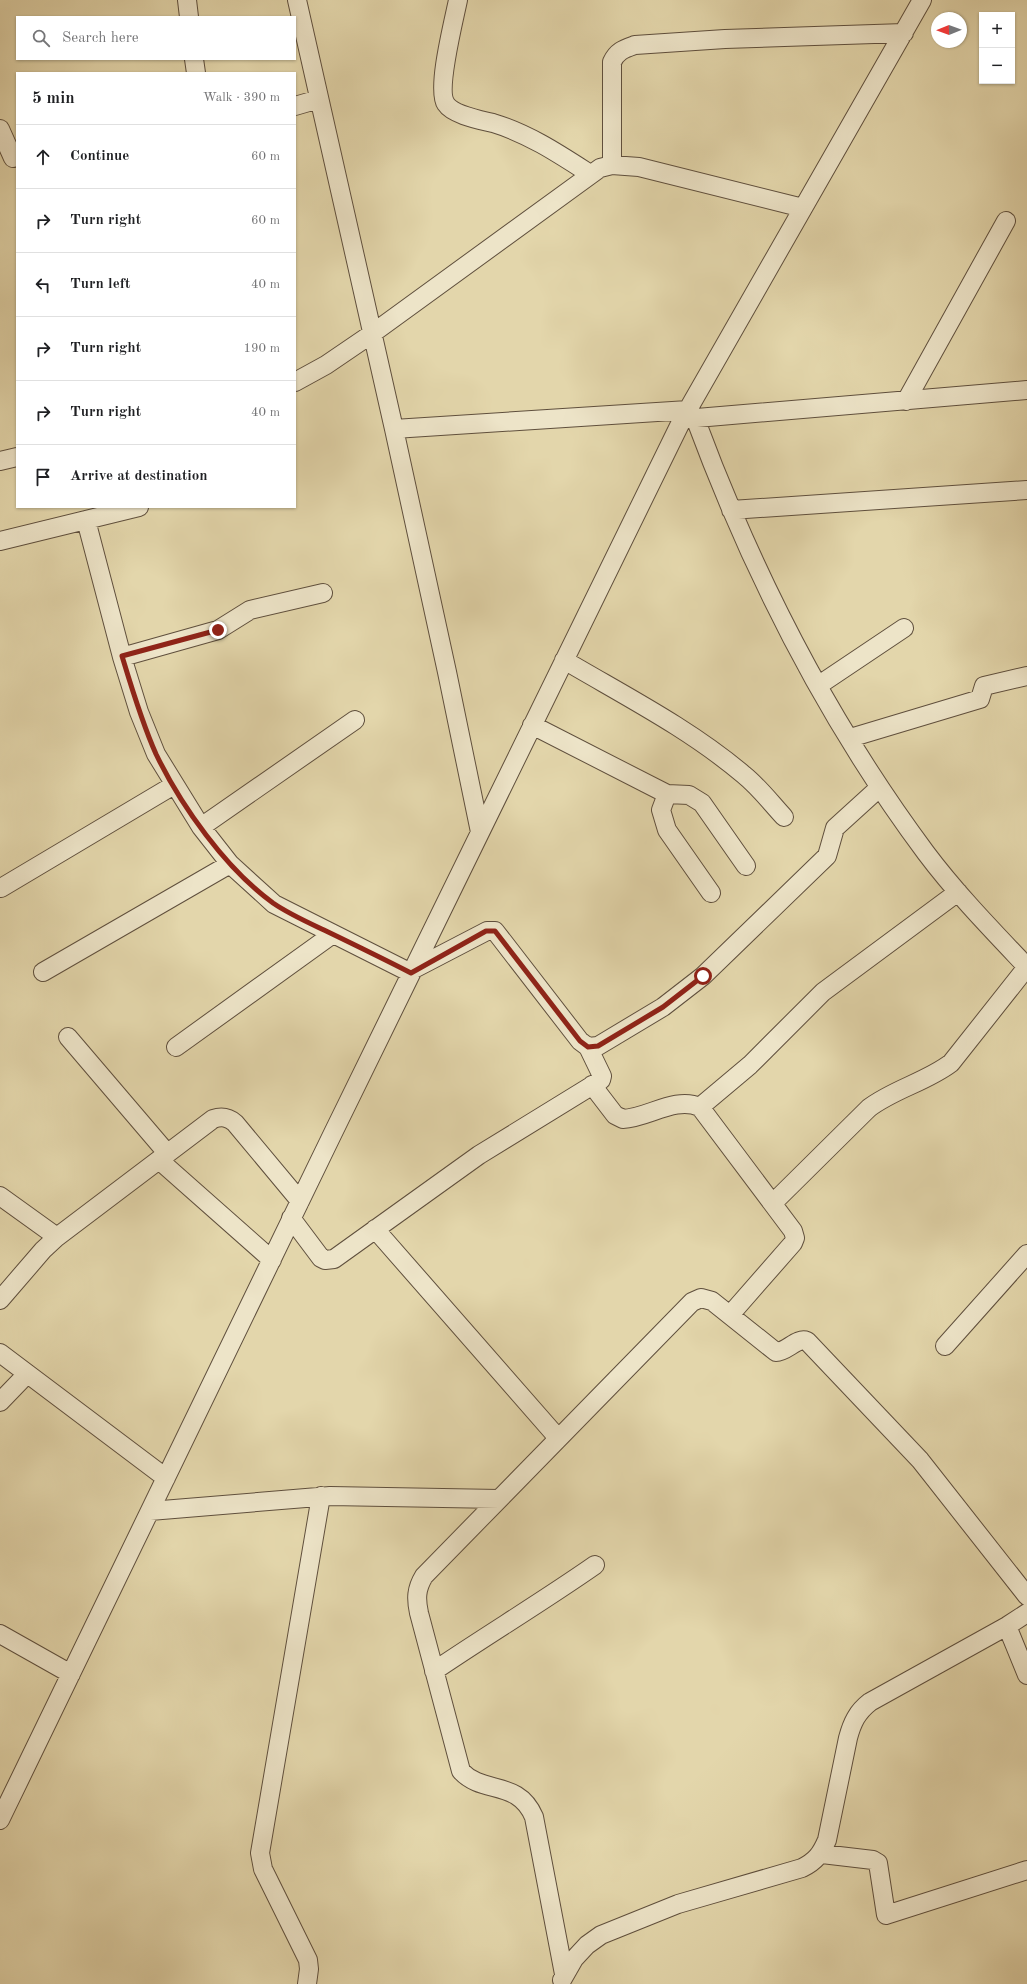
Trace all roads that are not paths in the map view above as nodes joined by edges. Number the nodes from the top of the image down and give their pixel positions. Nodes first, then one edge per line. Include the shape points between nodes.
1 (187, 0) edge
2 (297, 0) edge
3 (458, 0) edge
4 (922, 0) edge
5 (189, 16) edge
6 (904, 33) junction
7 (194, 60) edge
8 (196, 72) edge
9 (319, 99) junction
10 (296, 106) edge
11 (0, 129) edge
12 (10, 158) edge
13 (612, 165) junction
14 (590, 174) junction
15 (803, 208) junction
16 (1006, 221) dead end
17 (373, 333) junction
18 (296, 381) edge
19 (1027, 390) edge
20 (906, 401) junction
21 (688, 416) junction
22 (394, 430) junction
23 (16, 457) edge
24 (0, 461) edge
25 (1027, 490) edge
26 (134, 508) edge
27 (731, 510) junction
28 (86, 520) junction
29 (0, 541) edge
30 (323, 593) dead end
31 (904, 628) dead end
32 (122, 656) junction
33 (564, 660) junction
34 (1027, 676) edge
35 (818, 685) junction
36 (355, 720) dead end
37 (532, 725) junction
38 (850, 738) junction
39 (174, 785) junction
40 (879, 788) junction
41 (668, 794) junction
42 (784, 817) dead end
43 (201, 827) junction
44 (480, 832) junction
45 (230, 864) junction
46 (746, 866) dead end
47 (1, 888) edge
48 (958, 892) junction
49 (711, 893) dead end
50 (333, 934) junction
51 (1027, 967) edge
52 (43, 972) dead end
53 (412, 972) junction
54 (68, 1037) dead end
55 (176, 1047) dead end
56 (588, 1047) junction
57 (592, 1085) junction
58 (700, 1107) junction
59 (163, 1157) junction
60 (0, 1196) edge
61 (300, 1201) junction
62 (772, 1203) junction
63 (291, 1218) junction
64 (375, 1229) junction
65 (57, 1237) junction
66 (1027, 1254) edge
67 (272, 1260) junction
68 (0, 1300) edge
69 (730, 1315) junction
70 (945, 1346) dead end
71 (0, 1353) edge
72 (27, 1374) junction
73 (0, 1402) edge
74 (558, 1438) junction
75 (166, 1478) junction
76 (321, 1496) junction
77 (499, 1498) junction
78 (150, 1511) junction
79 (595, 1565) dead end
80 (1027, 1596) edge
81 (1027, 1613) edge
82 (1007, 1626) junction
83 (0, 1634) edge
84 (434, 1671) junction
85 (71, 1674) junction
86 (1027, 1675) edge
87 (0, 1820) edge
88 (822, 1854) junction
89 (1027, 1870) edge
90 (562, 1979) edge
91 (307, 1984) edge

1 - 5 street
2 - 9 street
3 - 14 street via 442,86 446,104 453,110 535,139
4 - 6 street
6 - 13 street via 726,39 622,49 612,62
6 - 15 street
7 - 8 street
9 - 10 street
9 - 17 street
11 - 12 street
13 - 14 street
13 - 15 street via 639,167
14 - 17 street
15 - 21 street
16 - 20 street
17 - 18 street
17 - 22 street
19 - 20 street
20 - 21 street
21 - 22 street
21 - 27 street
21 - 33 street
22 - 44 street
23 - 24 street
25 - 27 street
26 - 28 street
27 - 35 street via 766,589
28 - 29 street
28 - 32 street
30 - 32 street via 250,610 218,630
31 - 35 street
32 - 39 street via 139,712
33 - 37 street
33 - 42 street via 722,757 746,776
34 - 38 street via 984,686 980,698
35 - 38 street
36 - 43 street
37 - 41 street
37 - 44 street
38 - 40 street
39 - 43 street
39 - 47 street
40 - 48 street via 926,854
40 - 56 street via 834,828 827,856 703,976 663,1007 598,1046
41 - 46 street via 689,795 702,803
41 - 49 street via 661,810 667,830
43 - 45 street
44 - 53 street
45 - 50 street via 274,904
45 - 52 street
48 - 51 street
48 - 58 street via 829,987 750,1065
50 - 53 street
50 - 55 street
51 - 62 street via 951,1063 869,1108
53 - 56 street via 486,931 495,931 580,1041
53 - 61 street
54 - 59 street
56 - 57 street via 602,1078
57 - 58 street via 615,1115 622,1120 680,1104
57 - 64 street via 478,1155
58 - 62 street
59 - 61 street via 213,1119 225,1117 235,1123
59 - 65 street
59 - 67 street
60 - 65 street
61 - 63 street
62 - 69 street via 793,1231 794,1240
63 - 64 street via 325,1260 334,1259
63 - 67 street
64 - 74 street
65 - 68 street
66 - 70 street
67 - 75 street
69 - 74 street via 706,1298 692,1302
69 - 80 street via 776,1352 781,1352 801,1340 807,1341 920,1460
71 - 72 street
72 - 73 street
72 - 75 street
74 - 77 street
75 - 78 street
76 - 77 street
76 - 78 street
76 - 91 street via 260,1853 263,1869 308,1960
77 - 84 street via 419,1584 417,1604
78 - 85 street
79 - 84 street
81 - 82 street
82 - 86 street
82 - 88 street via 860,1710 848,1738
83 - 85 street
84 - 90 street via 461,1771 470,1778 516,1794 525,1800 534,1817
85 - 87 street
88 - 89 street via 873,1860 878,1863 886,1915
88 - 90 street via 802,1868 678,1904 601,1935 574,1959

